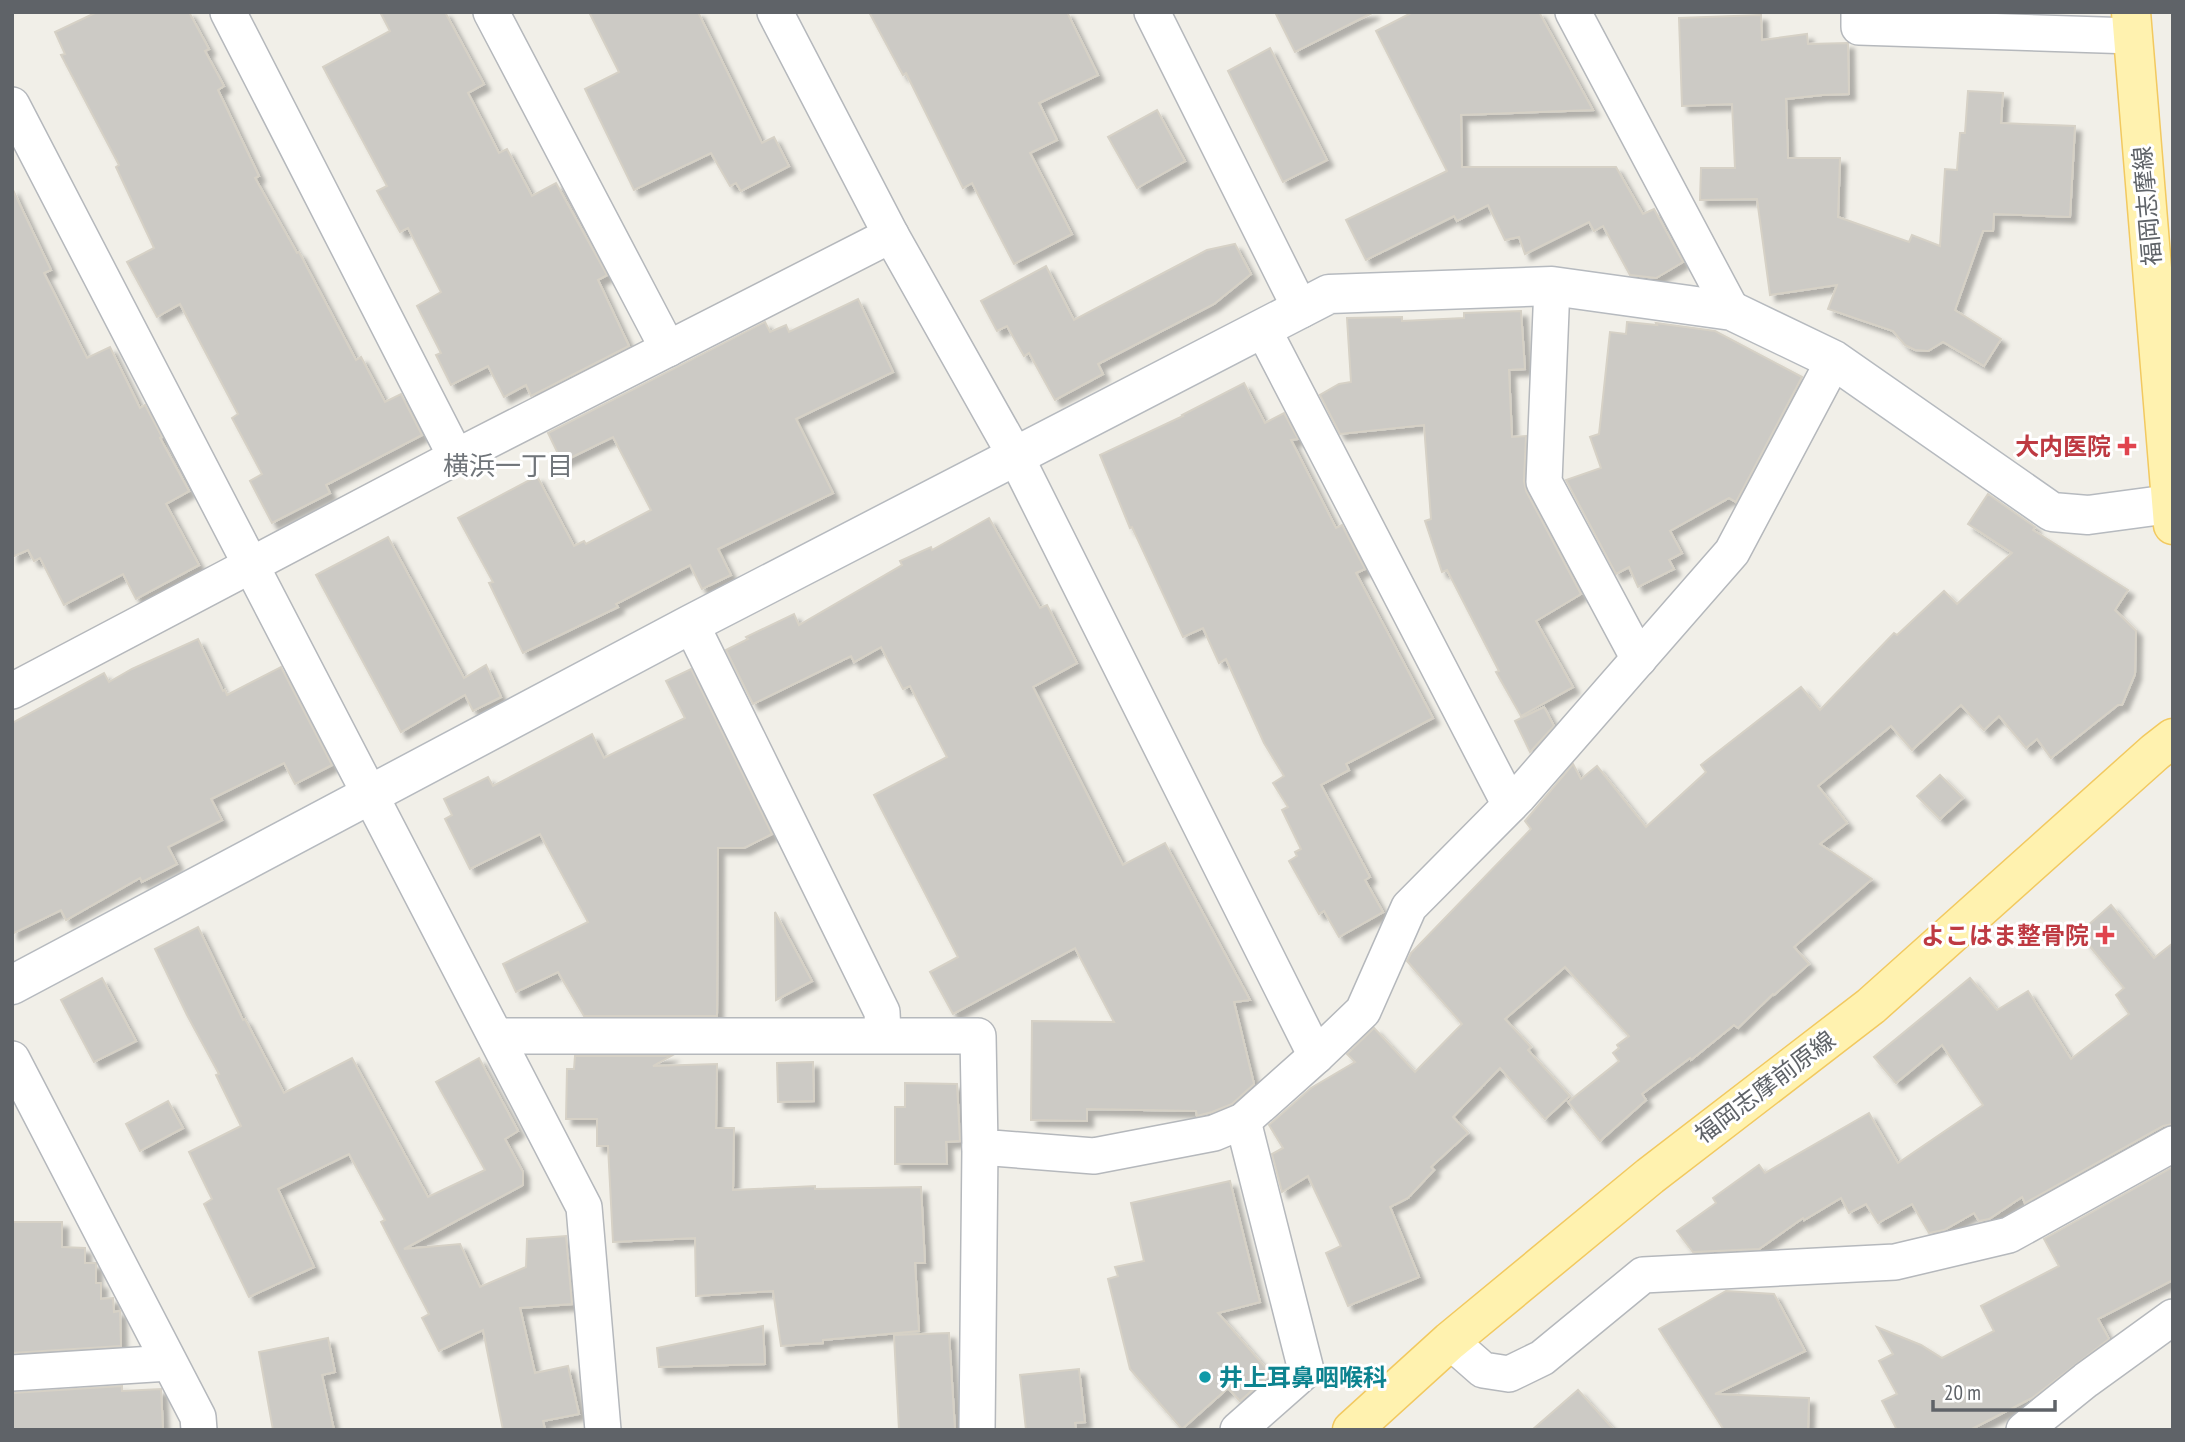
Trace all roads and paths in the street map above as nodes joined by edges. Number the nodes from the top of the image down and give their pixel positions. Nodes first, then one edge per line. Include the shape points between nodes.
1 (228, 12) edge
2 (491, 12) edge
3 (775, 12) edge
4 (1152, 12) edge
5 (1573, 12) edge
6 (1859, 12) edge
7 (2132, 24) edge
8 (12, 105) edge
9 (891, 235) junction
10 (1552, 286) junction
11 (1301, 310) junction
12 (1732, 311) junction
13 (1263, 329) junction
14 (2165, 346) edge
15 (668, 349) junction
16 (1834, 360) junction
17 (456, 457) junction
18 (1016, 457) junction
19 (2172, 514) edge
20 (249, 564) junction
21 (691, 624) junction
22 (1639, 659) junction
23 (14, 685) edge
24 (2173, 738) edge
25 (370, 797) junction
26 (1510, 805) junction
27 (12, 985) edge
28 (883, 1035) junction
29 (497, 1036) junction
30 (1316, 1056) junction
31 (12, 1059) edge
32 (1243, 1121) junction
33 (2173, 1144) edge
34 (980, 1147) junction
35 (2173, 1317) edge
36 (1450, 1341) junction
37 (169, 1363) junction
38 (12, 1373) edge
39 (199, 1430) edge
40 (603, 1430) edge
41 (977, 1430) edge
42 (1238, 1430) edge
43 (1352, 1430) edge
44 (2024, 1430) edge

1 - 17 street
2 - 15 street
3 - 9 street
4 - 11 street
5 - 12 street
6 - 7 street via 1859,27
7 - 14 main road, 福岡志摩線
8 - 20 street
9 - 15 street
9 - 18 street
10 - 11 street via 1329,295
10 - 12 street
10 - 22 street via 1544,482
11 - 13 street
12 - 16 street
13 - 18 street
13 - 26 street
14 - 19 main road, 福岡志摩線
15 - 17 street
16 - 19 street via 2052,512
16 - 22 street via 1732,552
17 - 20 street
18 - 21 street
18 - 30 street
20 - 23 street
20 - 25 street
21 - 25 street
21 - 28 street via 882,1012
22 - 26 street
24 - 36 main road, 福岡志摩前原線 via 1871,1006 1650,1175
25 - 27 street
25 - 29 street
26 - 30 street via 1409,907 1363,1011
28 - 29 street
28 - 34 street via 978,1036
29 - 40 street via 584,1207
30 - 32 street
31 - 37 street
32 - 34 street via 1213,1133 1094,1156
32 - 42 street via 1306,1370
33 - 36 street via 2009,1235 1895,1262 1643,1275 1542,1358 1509,1374 1483,1370
34 - 41 street
35 - 44 street
36 - 43 main road, 福岡志摩前原線
37 - 38 street
37 - 39 street via 198,1417

